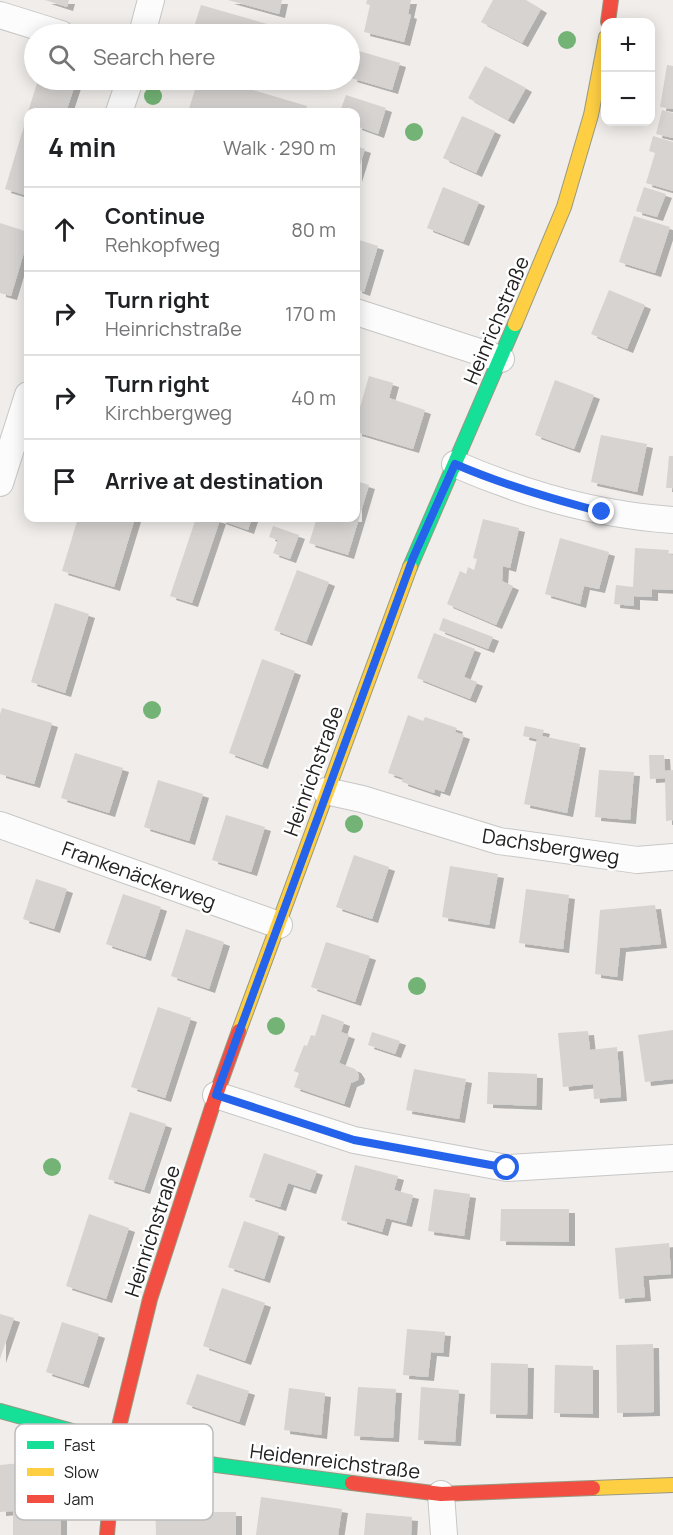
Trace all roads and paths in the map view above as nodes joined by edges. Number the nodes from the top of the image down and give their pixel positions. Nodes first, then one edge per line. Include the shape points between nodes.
1 (152, 0) edge
2 (611, 0) edge
3 (0, 15) edge
4 (609, 18) edge
5 (29, 24) edge
6 (145, 24) edge
7 (601, 63) edge
8 (127, 90) edge
9 (120, 108) edge
10 (360, 313) edge
11 (501, 359) junction
12 (24, 408) edge
13 (455, 464) junction
14 (0, 483) edge
15 (673, 520) edge
16 (326, 791) junction
17 (0, 825) edge
18 (673, 857) edge
19 (279, 925) junction
20 (216, 1095) junction
21 (673, 1158) edge
22 (0, 1411) edge
23 (47, 1424) edge
24 (120, 1424) edge
25 (213, 1464) edge
26 (673, 1485) edge
27 (441, 1494) junction
28 (108, 1520) edge
29 (107, 1535) edge
30 (444, 1535) edge

1 - 6 street
2 - 4 main road
3 - 5 street
7 - 11 main road, Heinrichstraße via 591,115 564,207
8 - 9 street
10 - 11 street
11 - 13 main road, Heinrichstraße
12 - 14 street
13 - 15 street via 553,500 602,512
13 - 16 main road, Heinrichstraße via 413,558
16 - 18 street, Dachsbergweg via 499,841 637,860
16 - 19 main road, Heinrichstraße
17 - 19 street, Frankenäckerweg
19 - 20 main road, Heinrichstraße
20 - 21 street via 354,1140 507,1168
20 - 24 main road, Heinrichstraße via 150,1299
22 - 23 main road, Heidenreichstraße
25 - 27 main road, Heidenreichstraße
26 - 27 main road, Heidenreichstraße
27 - 30 street
28 - 29 main road, Heinrichstraße

